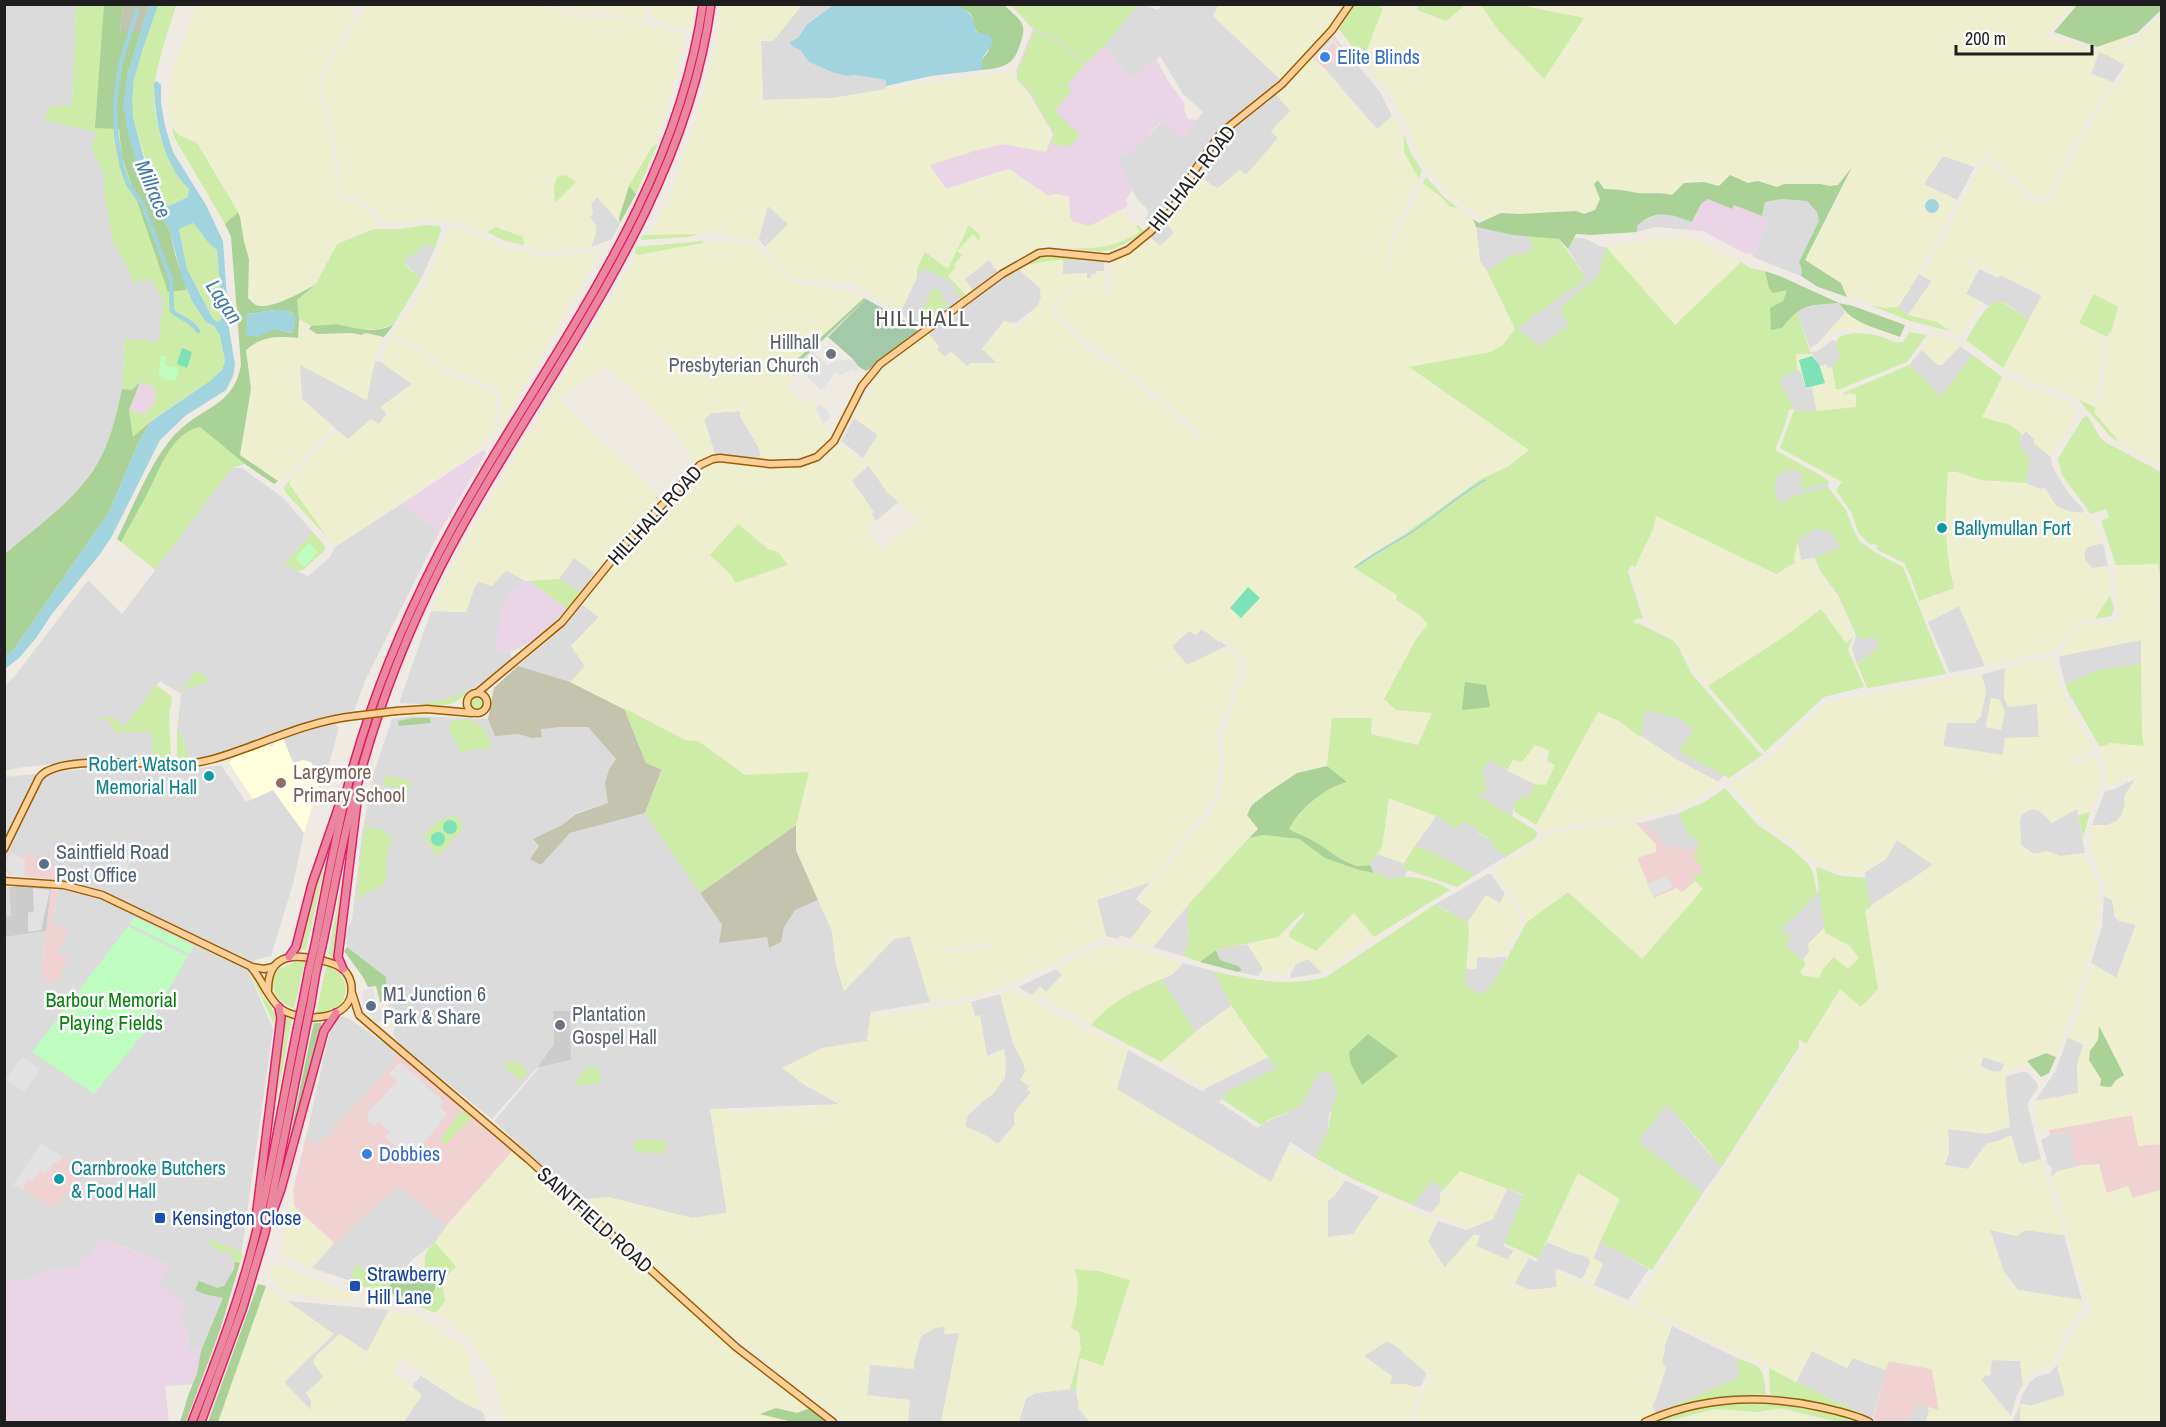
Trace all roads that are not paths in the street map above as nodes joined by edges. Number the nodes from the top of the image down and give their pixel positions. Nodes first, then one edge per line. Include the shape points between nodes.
1 (703, 4) edge
2 (711, 4) edge
3 (1350, 4) edge
4 (490, 684) junction
5 (477, 693) junction
6 (468, 698) junction
7 (488, 701) junction
8 (452, 710) junction
9 (472, 713) junction
10 (355, 776) junction
11 (4, 849) edge
12 (4, 881) edge
13 (289, 957) junction
14 (252, 967) junction
15 (273, 967) junction
16 (343, 969) junction
17 (268, 990) junction
18 (351, 993) junction
19 (279, 1007) junction
20 (339, 1012) junction
21 (359, 1015) junction
22 (301, 1031) junction
23 (265, 1233) junction
24 (257, 1241) junction
25 (251, 1268) junction
26 (192, 1422) edge
27 (201, 1422) edge
28 (833, 1422) edge
29 (1644, 1422) edge
30 (1869, 1422) edge

1 - 10 highway via 678,111 664,150 598,282 468,500 427,578 368,720
2 - 10 highway via 691,97 658,183 614,270 440,568 392,675
3 - 4 main road, HILLHALL ROAD via 1332,30 1282,84 1221,134 1171,211 1140,240 1109,258 1039,253 1002,274 880,364 862,386 834,441 817,457 800,463 770,464 720,458 700,465 625,544 562,622
4 - 5 main road, HILLHALL ROAD
4 - 7 main road
5 - 6 main road
5 - 7 main road
6 - 8 main road
6 - 9 main road
7 - 9 main road via 485,711
8 - 9 main road
8 - 11 main road, bridge via 396,711 311,724 205,762 56,767 44,772
10 - 13 highway via 312,884 296,947
10 - 16 highway via 338,957
10 - 22 highway, bridge
12 - 14 main road via 56,884 102,895
13 - 15 main road
13 - 16 main road via 303,956
14 - 15 main road
14 - 17 main road
15 - 17 main road
16 - 18 main road via 350,979
17 - 19 main road
18 - 20 main road
18 - 21 main road, SAINTFIELD ROAD
19 - 20 main road via 316,1017
19 - 24 highway via 281,1018 257,1200
20 - 21 main road, SAINTFIELD ROAD
20 - 23 highway via 324,1031 281,1189
21 - 28 main road, SAINTFIELD ROAD via 528,1159 736,1347
22 - 23 highway
22 - 24 highway
23 - 24 highway
24 - 25 highway
25 - 26 highway
25 - 27 highway via 230,1345
29 - 30 main road via 1692,1406 1758,1399 1808,1404

